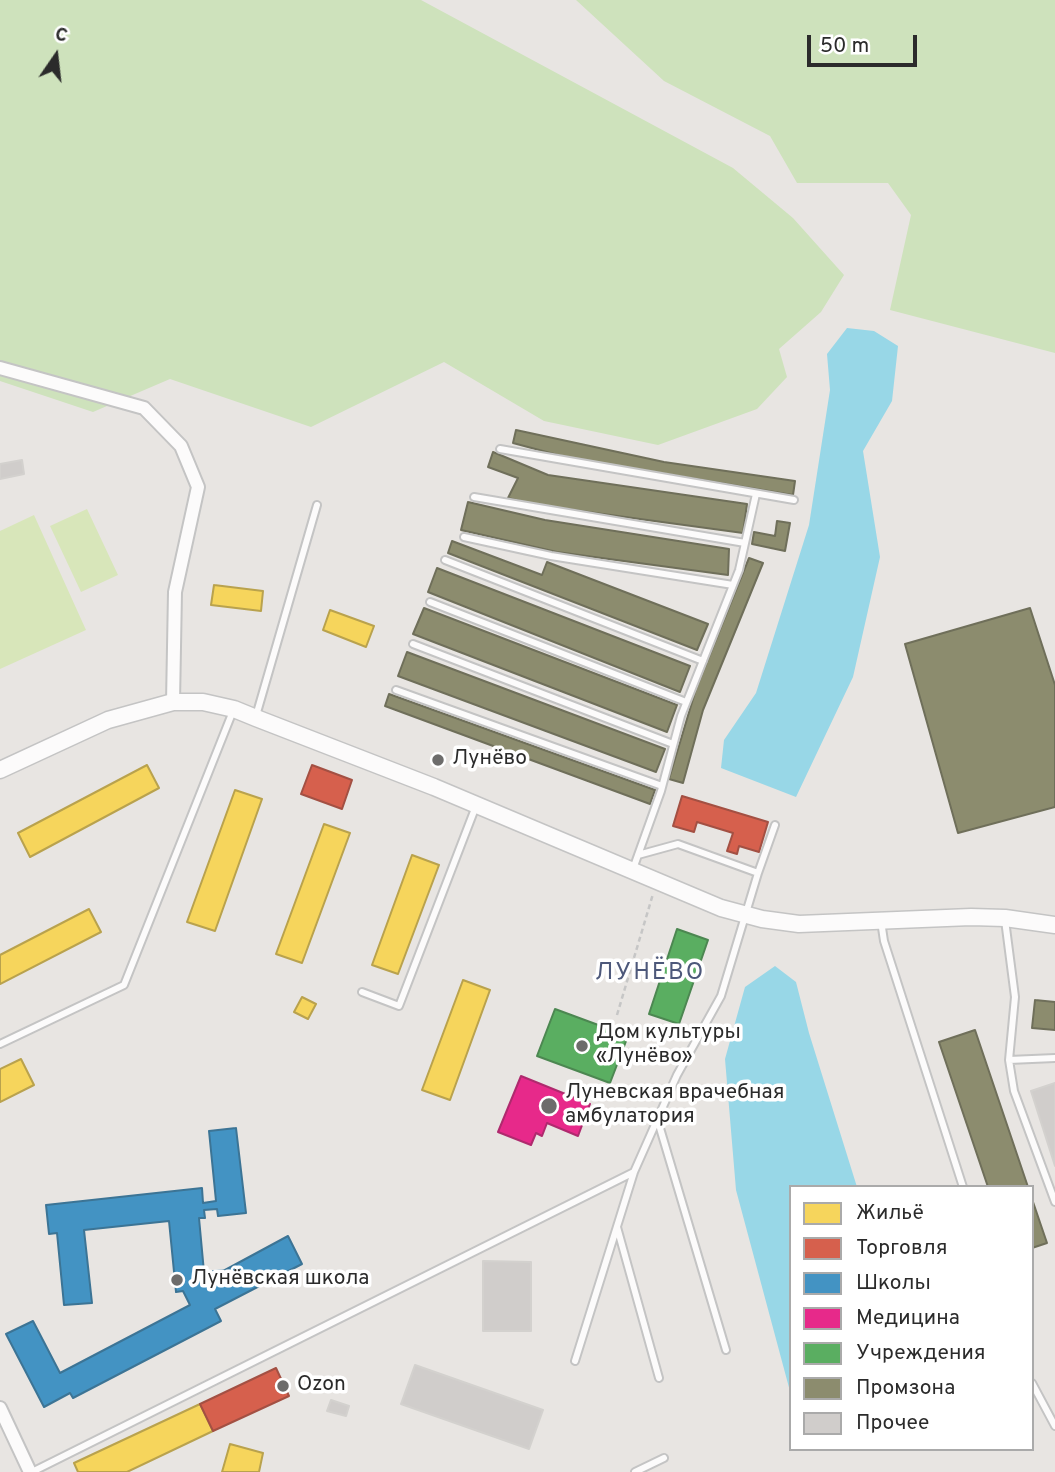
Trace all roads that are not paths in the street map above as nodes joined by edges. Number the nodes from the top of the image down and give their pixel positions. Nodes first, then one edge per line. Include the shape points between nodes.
1 (0, 368) edge
2 (500, 449) dead end
3 (756, 494) junction
4 (474, 497) dead end
5 (794, 500) dead end
6 (317, 505) dead end
7 (464, 537) dead end
8 (745, 543) junction
9 (445, 560) dead end
10 (733, 585) junction
11 (430, 602) dead end
12 (413, 644) dead end
13 (703, 661) junction
14 (396, 690) dead end
15 (173, 702) junction
16 (686, 702) junction
17 (234, 709) junction
18 (256, 718) junction
19 (673, 744) junction
20 (0, 770) edge
21 (662, 786) junction
22 (476, 806) junction
23 (775, 825) dead end
24 (635, 863) junction
25 (758, 873) junction
26 (744, 915) junction
27 (1005, 918) junction
28 (880, 920) junction
29 (1055, 925) edge
30 (362, 992) dead end
31 (0, 1044) edge
32 (1055, 1058) edge
33 (1009, 1060) junction
34 (657, 1118) junction
35 (634, 1172) junction
36 (962, 1185) edge
37 (1055, 1202) edge
38 (617, 1226) junction
39 (726, 1350) dead end
40 (575, 1361) dead end
41 (659, 1378) dead end
42 (1034, 1387) edge
43 (0, 1408) edge
44 (1055, 1426) edge
45 (664, 1458) dead end
46 (31, 1472) edge
47 (635, 1472) edge

1 - 15 street via 144,408 181,446 198,487 175,592
2 - 3 lane
3 - 5 lane
3 - 8 lane
4 - 8 lane
6 - 18 lane
7 - 10 lane
8 - 10 lane
9 - 13 lane
10 - 13 lane
11 - 16 lane
12 - 19 lane
13 - 16 lane
14 - 21 lane
15 - 17 street
15 - 20 street via 108,720
16 - 19 lane
17 - 18 street
17 - 31 lane via 124,985
18 - 22 street
19 - 21 lane
21 - 24 lane
22 - 24 street
22 - 30 lane via 399,1006
23 - 25 lane
24 - 25 lane via 678,844
24 - 26 street via 657,882
25 - 26 lane
26 - 28 street via 799,923
26 - 34 lane via 721,996
27 - 28 street
27 - 29 street
27 - 33 lane via 1015,997
28 - 36 lane
32 - 33 lane
33 - 37 lane via 1014,1091
34 - 35 lane
34 - 39 lane
35 - 38 lane
35 - 46 lane
38 - 40 lane
38 - 41 lane
42 - 44 lane
43 - 46 street
45 - 47 lane

